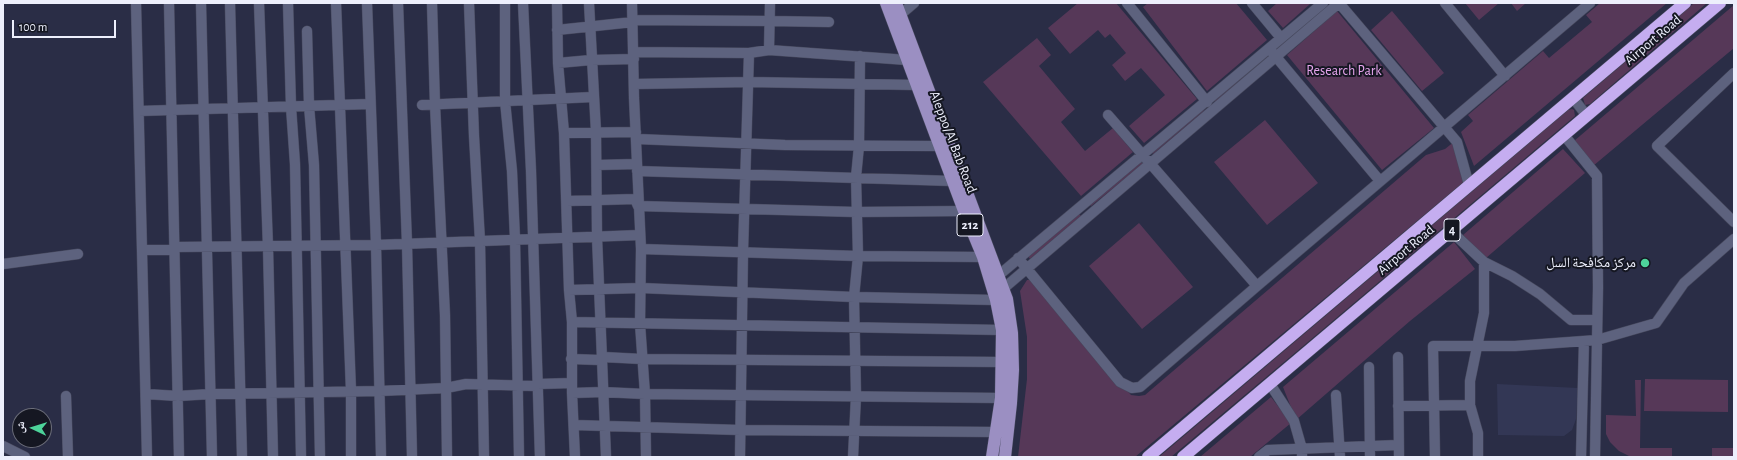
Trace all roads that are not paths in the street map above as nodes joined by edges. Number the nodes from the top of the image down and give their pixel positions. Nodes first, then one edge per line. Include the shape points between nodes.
1 (136, 3) edge
2 (169, 3) edge
3 (201, 3) edge
4 (230, 3) edge
5 (259, 3) edge
6 (288, 3) edge
7 (336, 3) edge
8 (367, 3) edge
9 (398, 3) edge
10 (432, 3) edge
11 (469, 3) edge
12 (505, 3) edge
13 (523, 3) edge
14 (557, 3) edge
15 (589, 3) edge
16 (632, 3) edge
17 (770, 3) edge
18 (886, 3) edge
19 (896, 3) edge
20 (914, 3) edge
21 (1127, 3) edge
22 (1252, 3) edge
23 (1339, 3) edge
24 (1445, 3) edge
25 (1590, 3) edge
26 (1685, 3) edge
27 (1720, 3) edge
28 (1320, 4) edge
29 (900, 15) junction
30 (770, 20) junction
31 (633, 21) junction
32 (829, 22) dead end
33 (590, 27) junction
34 (557, 30) junction
35 (307, 31) dead end
36 (1281, 38) junction
37 (1269, 48) junction
38 (769, 50) junction
39 (749, 53) junction
40 (634, 56) junction
41 (860, 56) junction
42 (1276, 56) junction
43 (591, 60) junction
44 (907, 60) junction
45 (558, 63) junction
46 (1734, 73) edge
47 (1505, 76) junction
48 (749, 82) junction
49 (635, 84) junction
50 (859, 84) junction
51 (916, 85) junction
52 (593, 97) junction
53 (1572, 98) junction
54 (560, 99) junction
55 (506, 101) junction
56 (526, 101) junction
57 (472, 102) junction
58 (1207, 102) junction
59 (370, 104) junction
60 (435, 104) junction
61 (339, 105) junction
62 (422, 105) dead end
63 (309, 106) junction
64 (291, 107) junction
65 (233, 108) junction
66 (262, 108) junction
67 (203, 109) junction
68 (171, 110) junction
69 (139, 111) junction
70 (1108, 115) dead end
71 (1587, 116) junction
72 (1444, 128) junction
73 (596, 132) junction
74 (564, 133) junction
75 (636, 135) junction
76 (1564, 135) junction
77 (746, 144) junction
78 (859, 146) junction
79 (938, 146) junction
80 (1142, 155) junction
81 (1149, 164) junction
82 (597, 165) junction
83 (637, 168) junction
84 (747, 173) junction
85 (856, 177) junction
86 (952, 181) junction
87 (1380, 181) junction
88 (1469, 185) junction
89 (567, 201) junction
90 (597, 201) junction
91 (638, 206) junction
92 (744, 209) junction
93 (964, 211) junction
94 (856, 212) junction
95 (1734, 222) edge
96 (1451, 231) junction
97 (640, 235) junction
98 (597, 237) junction
99 (568, 238) junction
100 (515, 239) junction
101 (533, 239) junction
102 (1734, 239) edge
103 (480, 241) junction
104 (442, 242) junction
105 (407, 244) junction
106 (314, 245) junction
107 (346, 245) junction
108 (376, 245) junction
109 (296, 246) junction
110 (175, 247) junction
111 (208, 247) junction
112 (238, 247) junction
113 (268, 247) junction
114 (641, 249) junction
115 (142, 250) junction
116 (743, 252) junction
117 (78, 254) dead end
118 (858, 256) junction
119 (983, 256) junction
120 (1018, 258) junction
121 (1484, 262) junction
122 (3, 264) edge
123 (1026, 268) junction
124 (999, 275) junction
125 (1257, 286) junction
126 (641, 288) junction
127 (1004, 288) junction
128 (600, 289) junction
129 (569, 290) junction
130 (743, 292) junction
131 (854, 297) junction
132 (996, 300) junction
133 (1597, 320) junction
134 (572, 322) junction
135 (601, 324) junction
136 (640, 324) junction
137 (743, 326) junction
138 (855, 326) junction
139 (1002, 330) junction
140 (1597, 340) junction
141 (1584, 341) junction
142 (1477, 345) junction
143 (603, 357) junction
144 (1398, 357) dead end
145 (572, 359) junction
146 (642, 359) junction
147 (742, 360) junction
148 (855, 362) junction
149 (1001, 362) junction
150 (1369, 367) dead end
151 (572, 382) junction
152 (538, 384) junction
153 (1270, 384) junction
154 (482, 385) junction
155 (519, 386) junction
156 (446, 388) junction
157 (410, 390) junction
158 (300, 391) junction
159 (351, 391) junction
160 (380, 391) junction
161 (272, 392) junction
162 (318, 392) junction
163 (603, 392) junction
164 (240, 393) junction
165 (572, 393) junction
166 (146, 394) junction
167 (211, 394) junction
168 (645, 394) junction
169 (1336, 395) dead end
170 (66, 396) dead end
171 (178, 396) junction
172 (741, 396) junction
173 (856, 396) junction
174 (1000, 398) junction
175 (1470, 404) junction
176 (1434, 405) junction
177 (1398, 406) junction
178 (574, 425) junction
179 (604, 427) junction
180 (645, 427) junction
181 (740, 430) junction
182 (854, 431) junction
183 (995, 432) junction
184 (1398, 445) junction
185 (3, 446) edge
186 (1370, 446) junction
187 (1340, 452) edge
188 (1268, 453) edge
189 (1302, 453) edge
190 (25, 457) edge
191 (68, 457) edge
192 (147, 457) edge
193 (179, 457) edge
194 (212, 457) edge
195 (242, 457) edge
196 (273, 457) edge
197 (302, 457) edge
198 (320, 457) edge
199 (351, 457) edge
200 (381, 457) edge
201 (412, 457) edge
202 (447, 457) edge
203 (484, 457) edge
204 (519, 457) edge
205 (540, 457) edge
206 (575, 457) edge
207 (606, 457) edge
208 (646, 457) edge
209 (740, 457) edge
210 (853, 457) edge
211 (992, 457) edge
212 (1004, 457) edge
213 (1148, 457) edge
214 (1183, 457) edge
215 (1259, 457) edge
216 (1370, 457) edge
217 (1399, 457) edge
218 (1434, 457) edge
219 (1478, 457) edge
220 (1582, 457) edge
221 (1595, 457) edge

1 - 69 street
2 - 68 street
3 - 67 street
4 - 65 street
5 - 66 street
6 - 64 street
7 - 61 street
8 - 59 street
9 - 105 street
10 - 60 street
11 - 57 street
12 - 55 street
13 - 56 street
14 - 34 street
15 - 33 street
16 - 31 street
17 - 30 street
18 - 44 main road, Aleppo/Al Bab Road / 212
19 - 29 main road, Aleppo/Al Bab Road / 212
20 - 29 street
21 - 58 street
22 - 36 street
23 - 42 street
23 - 72 street
24 - 47 street
25 - 47 street
26 - 53 highway, Airport Road / 4
27 - 71 highway, Airport Road / 4
28 - 36 street
29 - 124 main road, Aleppo/Al Bab Road / 212
30 - 31 street
30 - 32 street
30 - 38 street
31 - 33 street
31 - 40 street
33 - 34 street
33 - 43 street
34 - 45 street
35 - 63 street
36 - 37 street
37 - 42 street
37 - 58 street
38 - 39 street
38 - 41 street
39 - 40 street
39 - 48 street
40 - 43 street
40 - 49 street
41 - 44 street
41 - 50 street
42 - 81 street
42 - 87 street
43 - 45 street
43 - 52 street
44 - 51 main road, Aleppo/Al Bab Road / 212
45 - 54 street
46 - 95 street via 1656,146
47 - 72 street
48 - 49 street
48 - 50 street
48 - 77 street
49 - 75 street
50 - 51 street
50 - 78 street
51 - 79 main road, Aleppo/Al Bab Road / 212
52 - 54 street
52 - 73 street
53 - 71 street
53 - 88 highway, Airport Road / 4
54 - 56 street
54 - 74 street
55 - 56 street
55 - 57 street
55 - 100 street
56 - 101 street
57 - 60 street
57 - 103 street
58 - 80 street
59 - 61 street
59 - 108 street
60 - 62 street
60 - 104 street
61 - 63 street
61 - 107 street
63 - 64 street
63 - 106 street via 314,165
64 - 66 street
64 - 109 street
65 - 66 street
65 - 67 street
65 - 112 street
66 - 113 street
67 - 68 street
67 - 111 street
68 - 69 street
68 - 110 street
69 - 115 street
70 - 80 street
71 - 76 highway, Airport Road / 4
72 - 87 street
72 - 88 street via 1457,142
73 - 74 street
73 - 75 street
73 - 82 street
74 - 89 street
75 - 77 street
75 - 83 street
76 - 96 highway, Airport Road / 4
76 - 133 street via 1597,176
77 - 78 street
77 - 84 street
78 - 79 street
78 - 85 street
79 - 86 main road, Aleppo/Al Bab Road / 212
80 - 81 street
80 - 120 street
81 - 123 street
81 - 125 street
82 - 83 street
82 - 90 street
83 - 84 street
83 - 91 street
84 - 85 street
84 - 92 street
85 - 86 street
85 - 94 street
86 - 93 main road, Aleppo/Al Bab Road / 212
87 - 125 street
88 - 213 highway, Airport Road / 4
89 - 90 street
89 - 99 street
90 - 91 street via 635,199
90 - 98 street
91 - 92 street
91 - 97 street
92 - 94 street
92 - 116 street
93 - 94 street
93 - 119 main road, Aleppo/Al Bab Road / 212
94 - 118 street
96 - 121 street
96 - 153 highway, Airport Road / 4
97 - 98 street
97 - 114 street
98 - 99 street
98 - 128 street
99 - 101 street
99 - 129 street
100 - 101 street
100 - 103 street
100 - 155 street
101 - 152 street
102 - 140 street via 1684,283 1656,323
103 - 104 street
103 - 154 street
104 - 105 street
104 - 156 street
105 - 108 street
105 - 157 street
106 - 107 street
106 - 109 street
106 - 162 street
107 - 108 street
107 - 159 street
108 - 160 street
109 - 113 street
109 - 158 street
110 - 111 street
110 - 115 street via 172,250
110 - 171 street
111 - 112 street
111 - 167 street
112 - 113 street
112 - 164 street
113 - 161 street
114 - 116 street
114 - 126 street
115 - 166 street
116 - 118 street
116 - 130 street
117 - 122 street
118 - 119 street
118 - 131 street
119 - 132 main road, Aleppo/Al Bab Road / 212
120 - 123 street
120 - 124 street
121 - 133 street via 1540,294 1571,320
121 - 142 street via 1484,313
123 - 125 street via 1120,382 1132,388 1140,387
123 - 127 street
124 - 127 main road, Aleppo/Al Bab Road / 212
126 - 128 street
126 - 130 street
126 - 136 street
127 - 212 main road, Aleppo/Al Bab Road / 212 via 1012,333 1014,370
128 - 129 street
128 - 135 street
129 - 134 street
130 - 131 street
130 - 137 street
131 - 132 street
131 - 138 street
132 - 139 main road, Aleppo/Al Bab Road / 212
133 - 140 street
134 - 135 street
134 - 145 street
135 - 136 street
135 - 143 street
136 - 137 street
136 - 146 street
137 - 138 street
137 - 147 street
138 - 139 street
138 - 148 street
139 - 149 main road, Aleppo/Al Bab Road / 212
140 - 141 street
140 - 221 street
141 - 142 street via 1515,346
141 - 220 street
142 - 175 street via 1470,381
142 - 176 street via 1433,346
143 - 145 street via 600,360
143 - 146 street
143 - 163 street
144 - 177 street
145 - 151 street
146 - 147 street
146 - 168 street
147 - 148 street
147 - 172 street
148 - 149 street
148 - 173 street
149 - 174 main road, Aleppo/Al Bab Road / 212
150 - 186 street
151 - 152 street
151 - 165 street
152 - 155 street
152 - 205 street
153 - 189 street via 1294,422
153 - 214 highway, Airport Road / 4
154 - 155 street
154 - 156 street via 466,384
154 - 203 street
155 - 204 street
156 - 157 street
156 - 202 street
157 - 160 street
157 - 201 street
158 - 161 street
158 - 162 street
158 - 197 street
159 - 160 street
159 - 162 street
159 - 199 street
160 - 200 street
161 - 164 street
161 - 196 street
162 - 198 street
163 - 165 street
163 - 168 street
163 - 179 street
164 - 167 street
164 - 195 street
165 - 178 street
166 - 171 street
166 - 192 street
167 - 171 street
167 - 194 street
168 - 172 street
168 - 180 street
169 - 187 street
170 - 191 street
171 - 193 street
172 - 173 street
172 - 181 street
173 - 174 street
173 - 182 street
174 - 183 main road, Aleppo/Al Bab Road / 212
175 - 176 street
175 - 219 street via 1478,433
176 - 177 street
176 - 218 street
177 - 184 street
178 - 179 street
178 - 206 street
179 - 180 street
179 - 207 street
180 - 181 street
180 - 208 street
181 - 182 street
181 - 209 street
182 - 183 street
182 - 210 street
183 - 211 main road, Aleppo/Al Bab Road / 212
184 - 186 street
184 - 217 street
185 - 190 street
186 - 187 street
186 - 216 street
187 - 189 street
188 - 189 street
188 - 215 street

